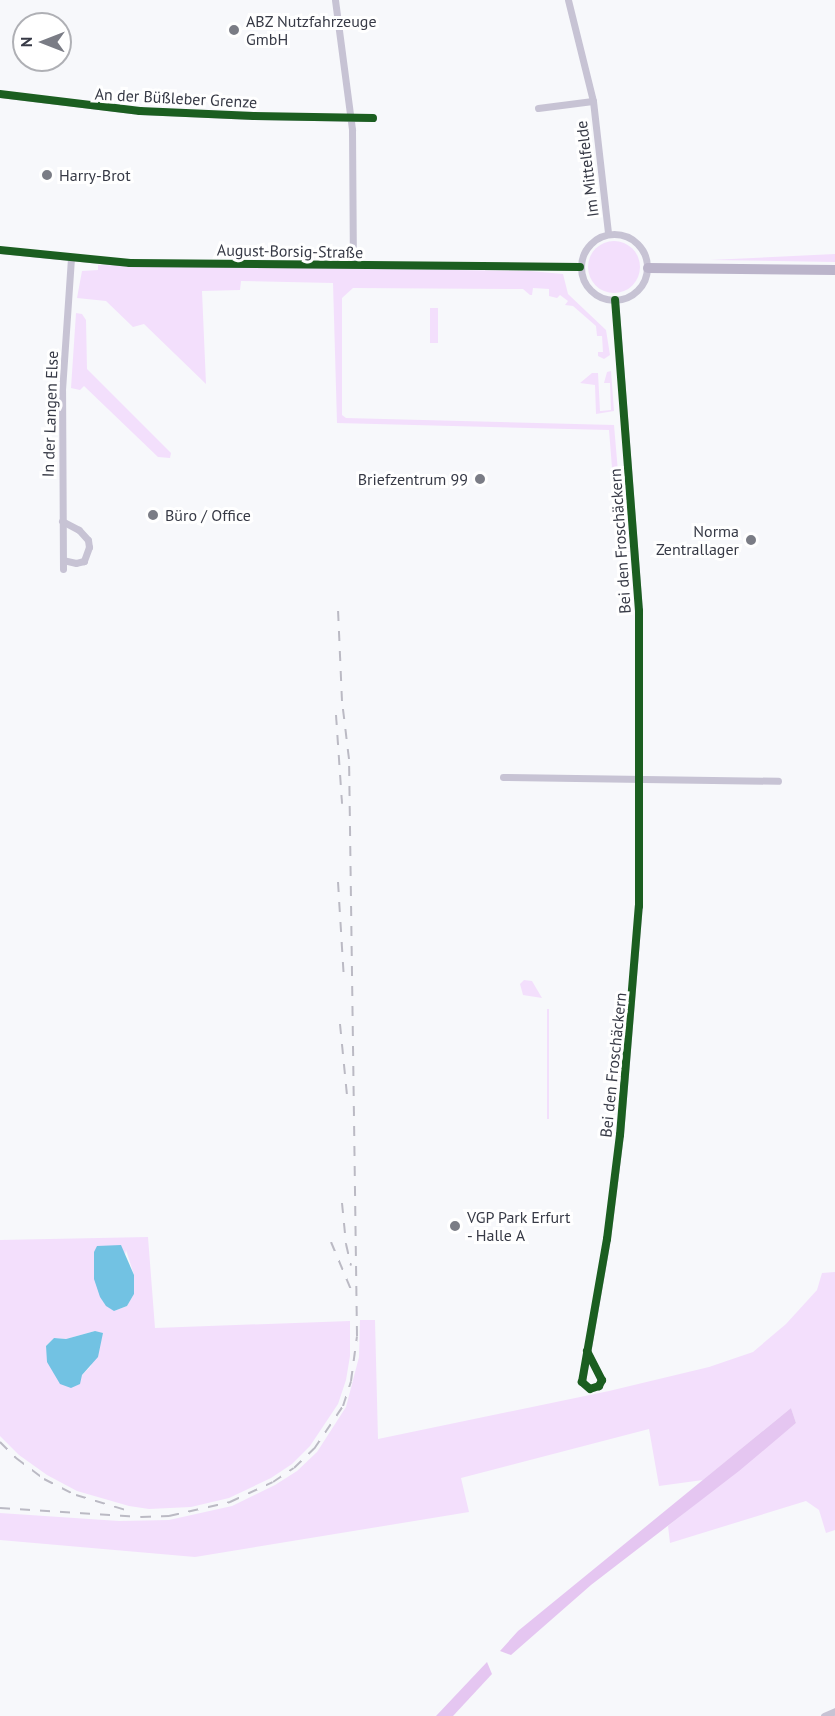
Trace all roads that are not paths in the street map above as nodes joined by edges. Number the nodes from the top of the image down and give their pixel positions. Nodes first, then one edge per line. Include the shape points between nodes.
1 (335, 0) edge
2 (568, 0) edge
3 (0, 94) edge
4 (593, 101) junction
5 (538, 108) dead end
6 (351, 118) junction
7 (373, 118) dead end
8 (608, 233) junction
9 (0, 250) edge
10 (71, 259) junction
11 (353, 265) junction
12 (580, 267) junction
13 (648, 268) junction
14 (835, 270) edge
15 (615, 300) junction
16 (62, 521) junction
17 (63, 560) junction
18 (63, 569) dead end
19 (503, 777) dead end
20 (641, 780) junction
21 (778, 781) dead end
22 (587, 1351) junction
23 (835, 1711) edge
24 (824, 1716) edge

1 - 6 street
2 - 4 street, Im Mittelfelde
3 - 6 street, An der Büßleber Grenze via 140,111
4 - 5 street
4 - 8 street, Im Mittelfelde
6 - 7 street, An der Büßleber Grenze
6 - 11 street
8 - 12 street via 589,245
8 - 13 street via 636,241 647,258
9 - 10 street, August-Borsig-Straße
10 - 11 street, August-Borsig-Straße
10 - 16 street, In der Langen Else via 62,390
11 - 12 street, August-Borsig-Straße
12 - 15 street via 596,295
13 - 14 highway
13 - 15 street via 635,293
15 - 20 street, Bei den Froschäckern via 639,611
16 - 17 street, In der Langen Else
16 - 17 street via 79,530 89,547 84,561
17 - 18 street, In der Langen Else
19 - 20 street
20 - 21 street
20 - 22 street, Bei den Froschäckern via 639,906 631,1028 607,1239
22 - 22 street, Bei den Froschäckern via 602,1380 590,1389 582,1382
23 - 24 street

